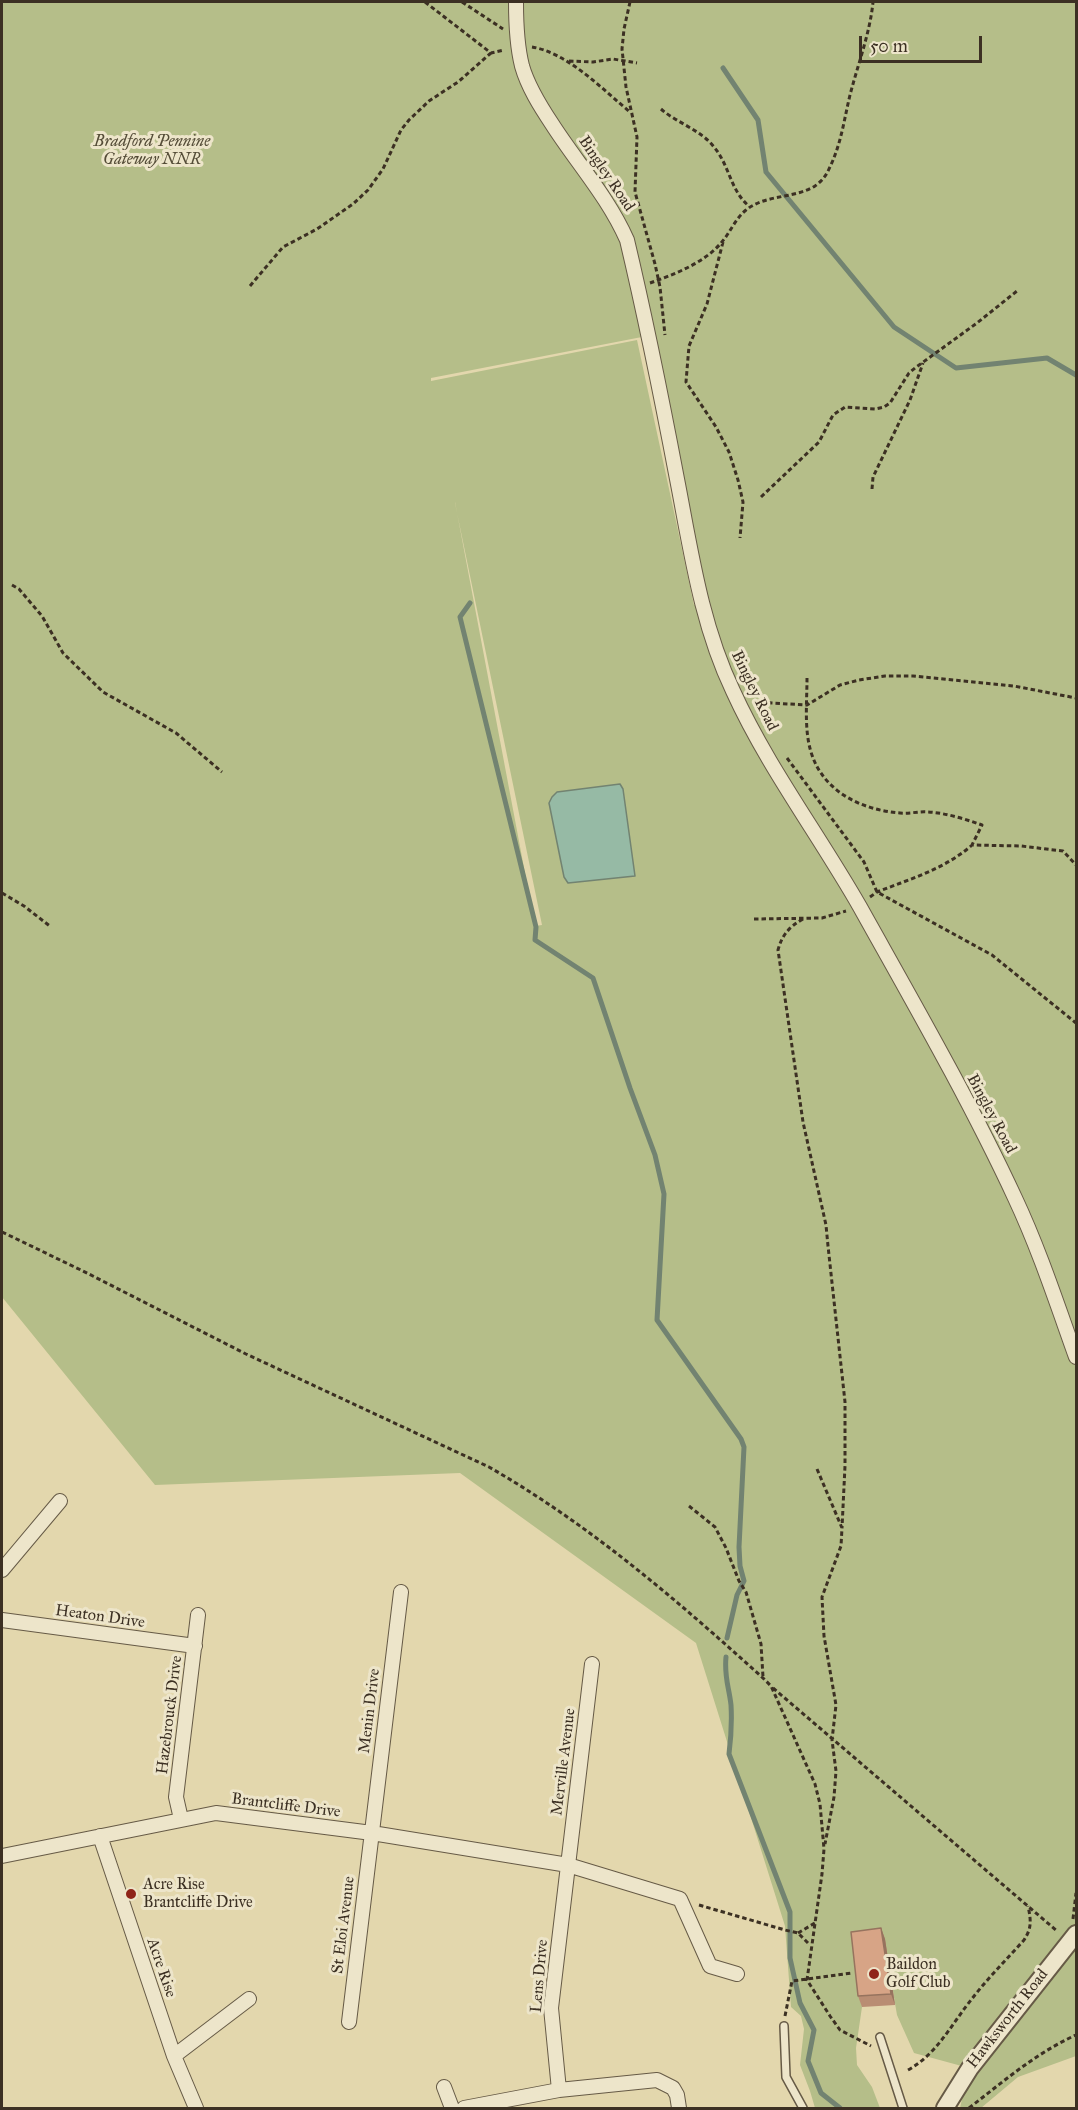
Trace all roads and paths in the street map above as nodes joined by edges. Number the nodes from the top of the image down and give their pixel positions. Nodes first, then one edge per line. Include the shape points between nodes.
1 (425, 2) edge
2 (462, 2) edge
3 (516, 2) edge
4 (630, 2) edge
5 (873, 2) edge
6 (519, 48) junction
7 (491, 53) junction
8 (623, 60) junction
9 (567, 61) junction
10 (637, 63) dead end
11 (661, 109) dead end
12 (750, 207) junction
13 (723, 241) junction
14 (250, 286) dead end
15 (637, 287) junction
16 (1017, 291) dead end
17 (924, 362) junction
18 (872, 489) dead end
19 (761, 497) dead end
20 (740, 538) dead end
21 (12, 585) dead end
22 (807, 678) dead end
23 (749, 692) dead end
24 (1077, 698) edge
25 (753, 702) junction
26 (807, 705) junction
27 (758, 711) dead end
28 (786, 756) dead end
29 (222, 772) dead end
30 (972, 845) junction
31 (1077, 865) edge
32 (2, 892) edge
33 (877, 892) junction
34 (858, 905) junction
35 (754, 919) dead end
36 (803, 919) junction
37 (51, 927) dead end
38 (1077, 1023) edge
39 (2, 1232) edge
40 (1077, 1357) edge
41 (817, 1469) dead end
42 (60, 1501) dead end
43 (689, 1506) dead end
44 (842, 1528) junction
45 (2, 1570) edge
46 (401, 1592) dead end
47 (198, 1615) dead end
48 (2, 1620) edge
49 (195, 1646) junction
50 (592, 1664) dead end
51 (764, 1678) junction
52 (771, 1686) junction
53 (832, 1740) junction
54 (181, 1819) junction
55 (372, 1833) junction
56 (100, 1836) junction
57 (824, 1849) junction
58 (2, 1856) edge
59 (568, 1865) junction
60 (680, 1899) junction
61 (1028, 1906) junction
62 (815, 1923) junction
63 (796, 1932) junction
64 (1073, 1938) edge
65 (811, 1945) junction
66 (852, 1973) edge
67 (737, 1974) dead end
68 (805, 1980) junction
69 (249, 1999) dead end
70 (349, 2022) dead end
71 (783, 2026) joint
72 (1077, 2035) edge
73 (880, 2037) dead end
74 (884, 2052) junction
75 (174, 2056) junction
76 (908, 2070) dead end
77 (444, 2087) dead end
78 (559, 2090) junction
79 (195, 2106) edge
80 (180, 2109) edge
81 (452, 2109) edge
82 (464, 2109) edge
83 (679, 2109) edge
84 (803, 2109) edge
85 (903, 2109) edge
86 (945, 2109) edge
87 (969, 2109) edge

1 - 7 path
2 - 6 path via 508,33
3 - 6 street, Bingley Road
4 - 8 path
5 - 12 path via 842,136 828,172 808,190
6 - 7 path
6 - 9 path via 539,48
6 - 15 street, Bingley Road via 522,67 537,102 616,217 627,240
7 - 14 path via 409,120 368,190 317,229 283,247
8 - 9 path
8 - 9 path via 632,113
8 - 10 path
11 - 12 path via 712,144 739,197
12 - 13 path
13 - 15 path via 696,263
13 - 20 path via 707,304 689,346 686,382 729,452 743,502
15 - 34 street, Bingley Road via 701,604 715,648 760,742
16 - 17 path
17 - 18 path via 873,477
17 - 19 path via 909,374 884,407 844,407 833,415 819,442
21 - 29 path via 42,616 63,653 103,692 176,733
22 - 26 path
23 - 25 path
24 - 26 path via 1014,686 885,676 840,685
25 - 26 path
25 - 27 path
26 - 30 path via 811,753 842,794 874,810 927,812 982,825
28 - 33 path via 864,862
30 - 31 path via 1064,851
30 - 33 path via 939,867
32 - 37 path
33 - 34 path
33 - 38 path via 992,954
34 - 36 path via 838,914
34 - 40 street, Bingley Road via 1016,1200
35 - 36 path
36 - 44 path via 786,932 778,950 803,1122 826,1225 844,1402
39 - 51 path via 246,1354 489,1467 647,1577
41 - 44 path
42 - 45 street
43 - 51 path via 715,1527 746,1592 761,1644
44 - 53 path via 841,1546 822,1597 824,1636 836,1705
46 - 55 street, Menin Drive
47 - 49 street, Hazebrouck Drive
48 - 49 street, Heaton Drive
49 - 54 street, Hazebrouck Drive via 176,1797
50 - 59 street, Merville Avenue
51 - 52 path
52 - 53 path
52 - 57 path via 815,1784
53 - 57 path via 836,1771
53 - 61 path
54 - 55 street, Brantcliffe Drive via 216,1813
54 - 56 street, Brantcliffe Drive
55 - 59 street, Brantcliffe Drive
55 - 70 street, St Eloi Avenue
56 - 58 street, Brantcliffe Drive
56 - 75 street, Acre Rise
57 - 62 path
59 - 60 street, Brantcliffe Drive
59 - 78 street, Lens Drive via 551,2008
60 - 63 path
60 - 67 street via 710,1966
61 - 64 path
61 - 76 path via 1031,1929 1024,1940 972,1998 934,2050
62 - 63 path
62 - 65 path
63 - 65 path
64 - 86 street, Hawksworth Road via 970,2068
65 - 68 path
66 - 68 path
68 - 71 path via 792,1981
68 - 74 path via 840,2030
69 - 75 street
71 - 84 lane via 786,2077
72 - 87 path via 1031,2060
73 - 74 lane
74 - 85 lane
75 - 79 street, Acre Rise
77 - 81 street
78 - 82 street
78 - 83 street via 657,2080 673,2088
79 - 80 street

